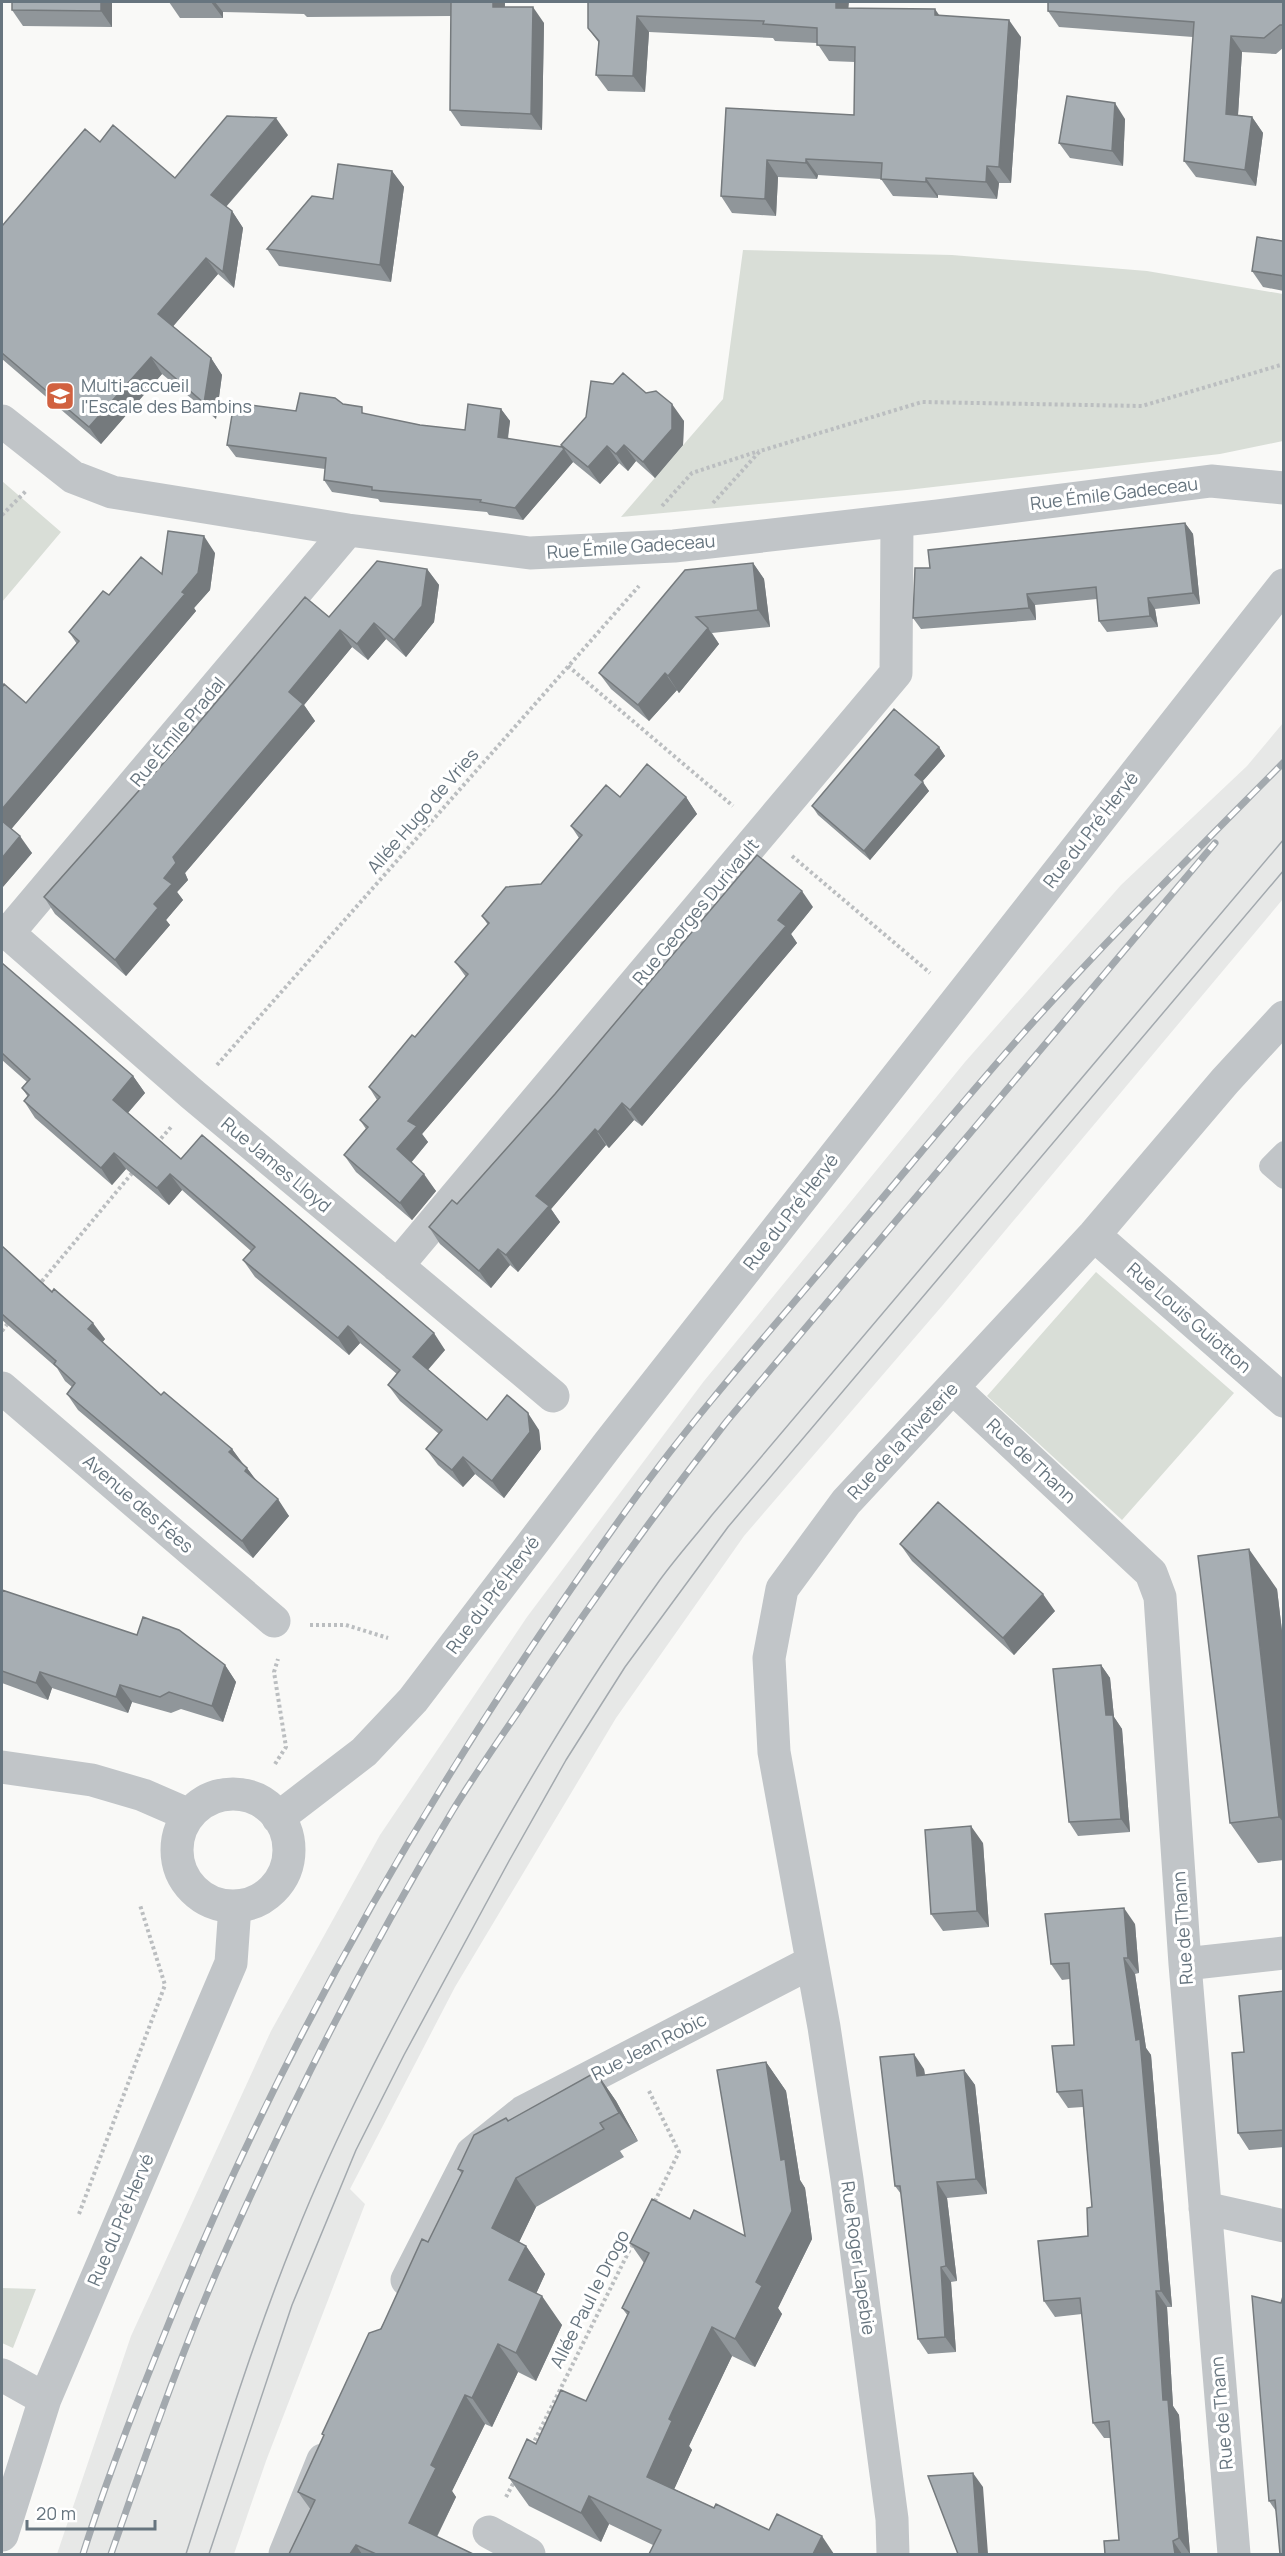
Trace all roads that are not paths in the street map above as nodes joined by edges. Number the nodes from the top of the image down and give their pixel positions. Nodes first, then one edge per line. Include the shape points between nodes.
1 (2, 421) edge
2 (1284, 488) edge
3 (897, 521) junction
4 (348, 530) junction
5 (1284, 585) edge
6 (5, 932) edge
7 (1279, 1031) edge
8 (1284, 1151) edge
9 (1284, 1179) edge
10 (1094, 1234) junction
11 (397, 1266) junction
12 (2, 1388) edge
13 (953, 1388) junction
14 (553, 1396) dead end
15 (1284, 1401) edge
16 (278, 1636) road end
17 (2, 1767) edge
18 (189, 1815) junction
19 (278, 1818) junction
20 (235, 1906) junction
21 (1284, 1953) edge
22 (810, 1963) junction
23 (1185, 1964) junction
24 (1205, 2208) junction
25 (1284, 2226) edge
26 (396, 2302) edge
27 (2, 2375) edge
28 (45, 2399) junction
29 (336, 2432) edge
30 (489, 2532) road end
31 (2, 2535) edge
32 (285, 2554) edge
33 (529, 2554) edge
34 (893, 2554) edge
35 (1234, 2554) edge

1 - 4 street, Rue Émile Gadeceau via 55,464 91,486
2 - 3 street, Rue Émile Gadeceau via 1211,481
3 - 4 street, Rue Émile Gadeceau via 674,546 530,553
3 - 11 street, Rue Georges Durivault via 896,673
4 - 6 street, Rue Émile Pradal
5 - 19 street, Rue du Pré Hervé via 609,1443 413,1700 364,1752
6 - 11 street, Rue James Lloyd
7 - 10 street, Rue de la Riveterie via 1225,1081
8 - 9 lane via 1269,1166
10 - 13 street, Rue de la Riveterie
10 - 15 street, Rue Louis Guiotton
11 - 14 street, Rue James Lloyd
12 - 16 street, Avenue des Fées
13 - 22 street, Rue de la Riveterie via 846,1502 782,1589 768,1658 774,1752
13 - 23 street, Rue de Thann via 1151,1573 1160,1597
17 - 18 street via 92,1780 143,1795
18 - 19 street via 206,1801 228,1794 252,1797
18 - 20 street via 177,1846 178,1863 186,1880 203,1898
19 - 20 street via 288,1843 282,1875 260,1899
20 - 28 street, Rue du Pré Hervé via 231,1963
21 - 23 street
22 - 26 street, Rue Jean Robic via 523,2112 472,2153
22 - 34 street, Rue Roger Lapebie via 851,2202 892,2519
23 - 24 street, Rue de Thann
24 - 25 street
24 - 35 street, Rue de Thann
27 - 28 street
28 - 31 street, Rue du Pré Hervé
29 - 32 street
30 - 33 street

